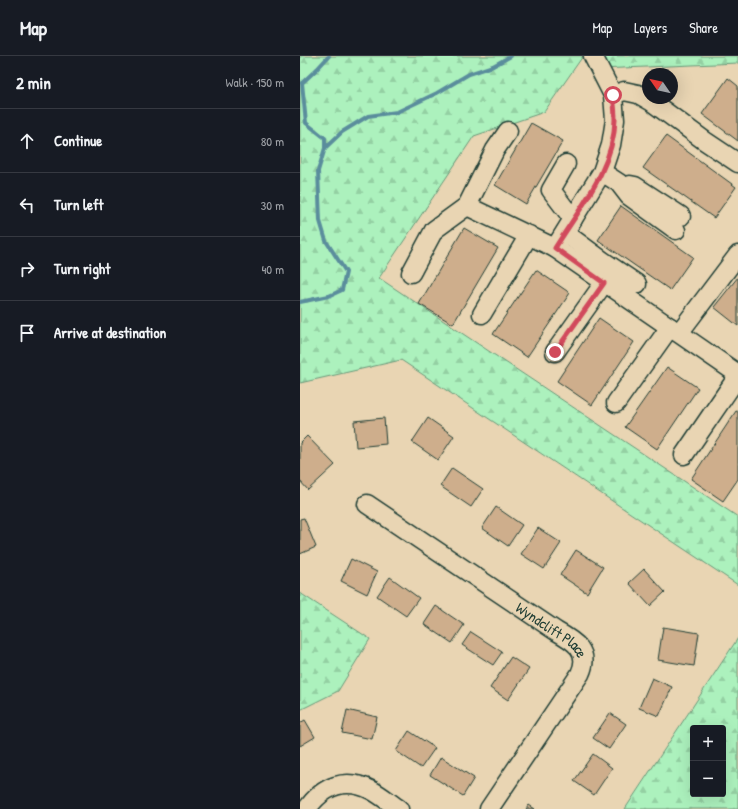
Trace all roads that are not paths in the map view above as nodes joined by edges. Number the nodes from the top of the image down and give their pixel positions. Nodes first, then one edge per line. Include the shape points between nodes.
1 (593, 56) edge
2 (613, 95) junction
3 (508, 131) dead end
4 (738, 163) edge
5 (566, 164) dead end
6 (602, 172) junction
7 (467, 206) junction
8 (678, 223) dead end
9 (569, 226) junction
10 (529, 236) junction
11 (555, 248) junction
12 (738, 255) edge
13 (411, 273) dead end
14 (604, 283) junction
15 (638, 284) dead end
16 (482, 314) dead end
17 (674, 330) junction
18 (555, 352) dead end
19 (738, 375) edge
20 (616, 403) dead end
21 (684, 455) dead end
22 (367, 504) dead end
23 (307, 809) edge
24 (399, 809) edge
25 (489, 809) edge

1 - 2 street
2 - 4 street via 624,91 638,94
2 - 6 street via 615,120 611,145
3 - 7 street via 495,150
5 - 9 street via 551,190
6 - 8 street via 619,183 635,186
6 - 9 street
7 - 10 street
7 - 13 street via 434,230
9 - 11 street
9 - 15 street via 603,261
10 - 11 street
10 - 16 street
11 - 14 street
12 - 17 street
14 - 17 street
14 - 18 street
17 - 19 street
17 - 20 street
19 - 21 street
22 - 25 street, Wyndclift Place via 566,637 581,651 584,659 580,674
23 - 24 street via 319,794 327,789 350,784 372,791

